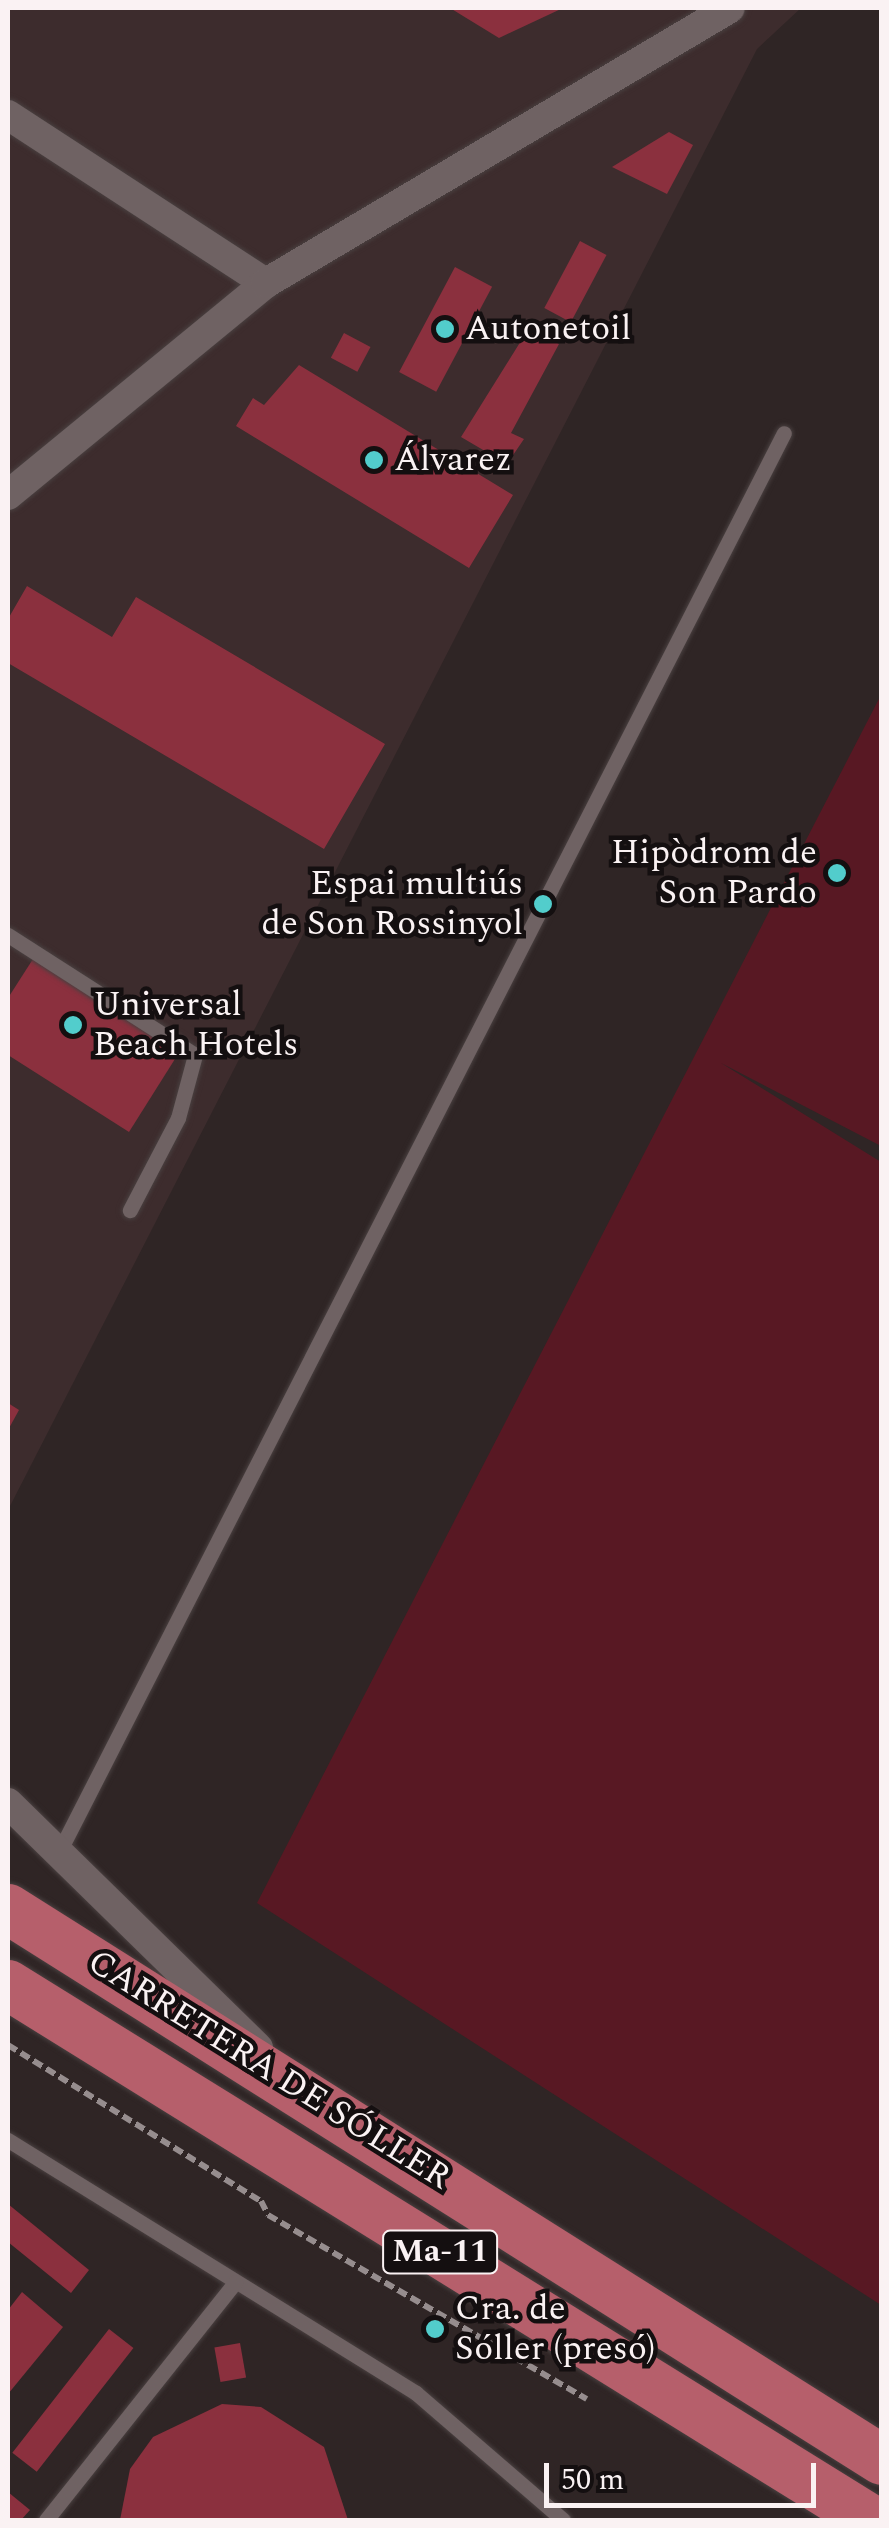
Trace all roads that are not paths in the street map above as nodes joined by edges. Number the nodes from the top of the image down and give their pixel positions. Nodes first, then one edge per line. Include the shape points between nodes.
1 (730, 8) edge
2 (8, 115) edge
3 (266, 283) junction
4 (784, 433) dead end
5 (8, 496) edge
6 (8, 935) edge
7 (130, 1210) dead end
8 (8, 1803) edge
9 (60, 1850) junction
10 (8, 1909) edge
11 (8, 1985) edge
12 (290, 2084) junction
13 (8, 2140) edge
14 (235, 2282) junction
15 (677, 2323) junction
16 (882, 2426) edge
17 (882, 2460) edge
18 (46, 2520) edge
19 (563, 2520) edge
20 (871, 2520) edge

1 - 3 street
2 - 3 street
3 - 5 street
4 - 9 lane
6 - 7 lane via 195,1055 178,1118
8 - 9 street
9 - 12 street
10 - 12 main road, CARRETERA DE SÓLLER / Ma-11
11 - 20 main road, CARRETERA DE SÓLLER / Ma-11
12 - 15 main road, CARRETERA DE SÓLLER / Ma-11
13 - 14 lane
14 - 18 lane
14 - 19 lane via 416,2393
15 - 16 main road
15 - 17 main road, CARRETERA DE SÓLLER / Ma-11 via 752,2383

